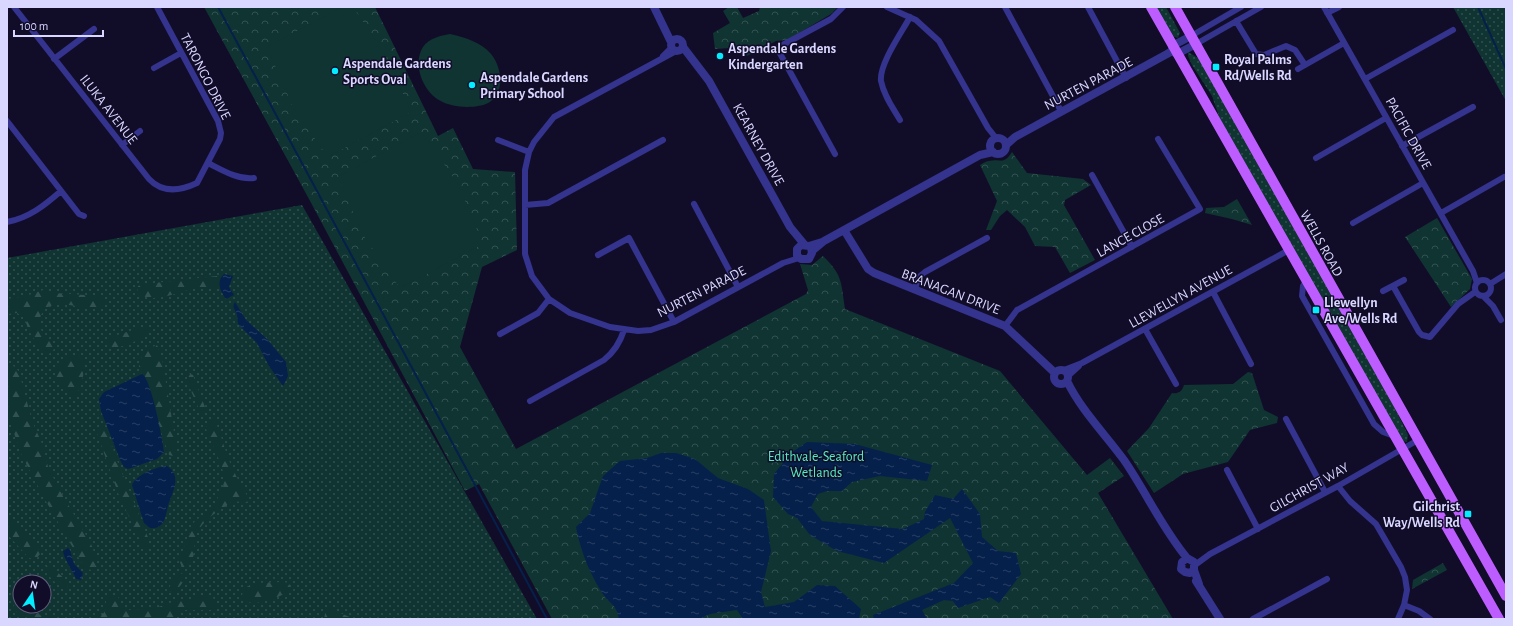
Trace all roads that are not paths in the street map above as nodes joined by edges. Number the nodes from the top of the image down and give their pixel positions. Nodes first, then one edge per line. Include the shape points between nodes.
1 (14, 7) edge
2 (156, 7) edge
3 (654, 7) edge
4 (843, 7) edge
5 (887, 7) edge
6 (1004, 7) edge
7 (1088, 7) edge
8 (1151, 7) edge
9 (1175, 7) edge
10 (1241, 7) edge
11 (1261, 7) edge
12 (1324, 7) edge
13 (1339, 7) edge
14 (1327, 13) junction
15 (910, 17) junction
16 (1236, 21) junction
17 (94, 29) dead end
18 (1453, 30) dead end
19 (1193, 40) junction
20 (1344, 43) junction
21 (676, 46) junction
22 (1174, 50) junction
23 (182, 53) junction
24 (54, 59) junction
25 (1305, 66) junction
26 (154, 68) dead end
27 (1298, 69) dead end
28 (1126, 78) junction
29 (1365, 79) junction
30 (1473, 107) dead end
31 (1061, 111) junction
32 (1386, 118) junction
33 (900, 120) dead end
34 (7, 121) edge
35 (140, 131) dead end
36 (1158, 139) dead end
37 (498, 140) dead end
38 (663, 140) dead end
39 (997, 144) junction
40 (122, 145) junction
41 (1402, 146) junction
42 (529, 152) junction
43 (835, 154) dead end
44 (1316, 158) dead end
45 (208, 164) junction
46 (1092, 175) dead end
47 (1504, 177) dead end
48 (200, 178) joint
49 (254, 178) dead end
50 (1423, 183) junction
51 (61, 191) junction
52 (694, 204) dead end
53 (525, 206) junction
54 (1441, 213) junction
55 (84, 216) dead end
56 (7, 222) edge
57 (1353, 223) dead end
58 (846, 229) junction
59 (987, 238) dead end
60 (1132, 247) junction
61 (803, 250) junction
62 (1289, 250) junction
63 (598, 255) dead end
64 (1473, 271) junction
65 (1506, 274) edge
66 (1404, 280) dead end
67 (1483, 280) junction
68 (1477, 283) junction
69 (1490, 284) junction
70 (1393, 286) junction
71 (738, 287) junction
72 (914, 290) junction
73 (1383, 291) dead end
74 (1213, 292) junction
75 (1475, 292) junction
76 (1490, 293) junction
77 (1483, 296) junction
78 (549, 299) junction
79 (1493, 306) junction
80 (1501, 320) dead end
81 (674, 322) junction
82 (1006, 326) junction
83 (1145, 329) junction
84 (624, 330) junction
85 (500, 334) dead end
86 (1251, 364) dead end
87 (1063, 376) junction
88 (1176, 384) dead end
89 (530, 401) dead end
90 (1286, 419) dead end
91 (1418, 440) junction
92 (1401, 449) junction
93 (1226, 470) dead end
94 (1338, 486) junction
95 (1325, 492) junction
96 (1258, 529) junction
97 (1190, 565) junction
98 (1327, 579) dead end
99 (1506, 596) edge
100 (1404, 605) junction
101 (1220, 619) edge
102 (1253, 619) edge
103 (1398, 619) edge
104 (1430, 619) edge
105 (1499, 619) edge

1 - 24 street, ILUKA AVENUE
2 - 23 street, TARONGO DRIVE
3 - 21 street, KEARNEY DRIVE
4 - 43 street via 831,19 777,48
5 - 15 street
6 - 31 street
7 - 28 street
8 - 22 main road
9 - 19 main road, WELLS ROAD
10 - 19 street
11 - 16 street
12 - 14 street, PACIFIC DRIVE
13 - 14 street
14 - 20 street, PACIFIC DRIVE
15 - 33 street via 884,66 881,80
15 - 39 street via 925,28 946,50
16 - 19 street
16 - 25 street via 1256,54 1264,55 1286,46 1295,50
17 - 24 street
18 - 29 street
19 - 22 street, NURTEN PARADE
19 - 91 main road, WELLS ROAD
20 - 25 street
20 - 29 street, PACIFIC DRIVE
21 - 42 street, NURTEN PARADE via 662,57 554,117 542,129
21 - 61 street, KEARNEY DRIVE via 709,81
22 - 28 street, NURTEN PARADE
22 - 62 main road
23 - 26 street
23 - 45 street, TARONGO DRIVE via 220,127 220,139
24 - 40 street, ILUKA AVENUE
25 - 27 street
28 - 31 street, NURTEN PARADE
29 - 32 street, PACIFIC DRIVE
30 - 41 street
31 - 39 street, NURTEN PARADE via 1015,137
32 - 41 street, PACIFIC DRIVE
32 - 44 street
34 - 51 street
35 - 40 street
36 - 60 street, LANCE CLOSE via 1200,209
37 - 42 street
38 - 53 street via 548,203
39 - 58 street, NURTEN PARADE
40 - 48 street, ILUKA AVENUE via 155,186 162,190 192,186
41 - 50 street, PACIFIC DRIVE
42 - 53 street, NURTEN PARADE via 525,170
45 - 48 street, TARONGO DRIVE
45 - 49 street via 236,176
46 - 60 street
47 - 54 street
50 - 54 street, PACIFIC DRIVE
50 - 57 street
51 - 55 street via 79,214
51 - 56 street via 37,210
52 - 71 street
53 - 78 street, NURTEN PARADE via 525,254 532,276
54 - 64 street, PACIFIC DRIVE
58 - 61 street, NURTEN PARADE
58 - 72 street, BRANAGAN DRIVE via 868,269
59 - 72 street via 925,272 920,276
60 - 82 street, LANCE CLOSE via 1018,310
61 - 71 street, NURTEN PARADE
62 - 74 street, LLEWELLYN AVENUE
62 - 92 main road
63 - 81 street via 629,238
64 - 67 street, PACIFIC DRIVE
64 - 68 street, PACIFIC DRIVE
65 - 69 street
66 - 70 street
67 - 68 street
67 - 69 street
68 - 75 street via 1474,287
69 - 76 street
70 - 73 street
70 - 75 street via 1419,332 1426,337 1430,337 1464,299
71 - 81 street, NURTEN PARADE
72 - 82 street, BRANAGAN DRIVE
74 - 83 street, LLEWELLYN AVENUE
74 - 86 street
75 - 77 street
76 - 77 street
76 - 79 street
77 - 79 street
78 - 84 street, NURTEN PARADE via 570,313
78 - 85 street via 538,313
79 - 80 street
81 - 84 street, NURTEN PARADE via 651,330
82 - 87 street, BRANAGAN DRIVE via 1034,355
83 - 87 street, LLEWELLYN AVENUE
83 - 88 street
84 - 89 street via 617,346 604,360
87 - 97 street, BRANAGAN DRIVE via 1130,470
90 - 95 street
91 - 92 street, GILCHRIST WAY
91 - 99 main road, WELLS ROAD
92 - 94 street, GILCHRIST WAY
92 - 105 main road
93 - 96 street
94 - 95 street, GILCHRIST WAY
94 - 100 street via 1350,501 1372,518 1387,541 1405,577 1407,590
95 - 96 street, GILCHRIST WAY
96 - 97 street, GILCHRIST WAY
97 - 101 street, BRANAGAN DRIVE via 1198,584
98 - 102 street
100 - 103 street
100 - 104 street

